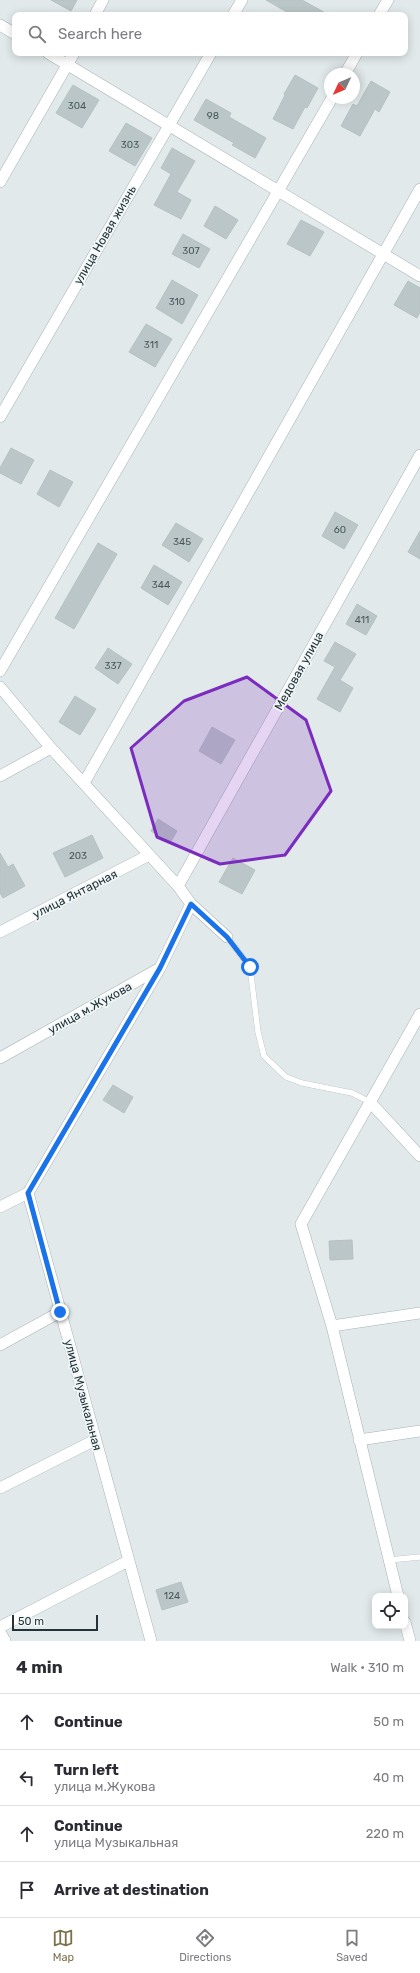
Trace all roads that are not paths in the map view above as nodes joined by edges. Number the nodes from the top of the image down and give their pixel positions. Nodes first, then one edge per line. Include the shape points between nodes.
1 (103, 0) edge
2 (242, 0) edge
3 (388, 0) edge
4 (97, 12) edge
5 (235, 12) edge
6 (381, 12) edge
7 (0, 25) edge
8 (12, 32) edge
9 (53, 56) edge
10 (72, 56) edge
11 (209, 56) edge
12 (355, 56) edge
13 (68, 65) junction
14 (348, 68) edge
15 (329, 104) edge
16 (168, 126) junction
17 (0, 182) edge
18 (420, 189) edge
19 (278, 192) junction
20 (383, 254) junction
21 (420, 276) edge
22 (0, 417) edge
23 (420, 455) edge
24 (0, 671) edge
25 (0, 687) edge
26 (51, 748) junction
27 (0, 776) edge
28 (84, 783) junction
29 (149, 855) junction
30 (178, 886) junction
31 (191, 904) junction
32 (0, 932) edge
33 (227, 937) joint
34 (160, 968) junction
35 (420, 1014) edge
36 (0, 1058) edge
37 (370, 1102) junction
38 (420, 1156) edge
39 (28, 1193) junction
40 (0, 1207) edge
41 (60, 1312) junction
42 (420, 1313) edge
43 (332, 1326) junction
44 (0, 1346) edge
45 (420, 1431) edge
46 (95, 1440) junction
47 (359, 1440) junction
48 (0, 1488) edge
49 (420, 1557) edge
50 (389, 1560) junction
51 (128, 1561) junction
52 (397, 1593) edge
53 (0, 1627) edge
54 (407, 1629) edge
55 (0, 1632) edge
56 (5, 1641) edge
57 (151, 1641) edge
58 (410, 1641) edge

1 - 4 street
2 - 5 street
3 - 6 street
7 - 8 street
9 - 13 street
10 - 13 street
11 - 16 street, улица Новая жизнь
12 - 14 street
13 - 16 street
13 - 17 street
15 - 19 street
16 - 19 street
16 - 22 street, улица Новая жизнь
18 - 20 street
19 - 20 street
19 - 24 street
20 - 21 street
20 - 28 street
23 - 30 street, Медовая улица
25 - 26 street
26 - 27 street
26 - 28 street
28 - 29 street
29 - 30 street
29 - 32 street, улица Янтарная
30 - 31 street
31 - 33 street
31 - 34 street
33 - 37 lane via 250,967 258,1032 264,1056 286,1077 302,1083 352,1093
34 - 36 street, улица м.Жукова
34 - 39 street
35 - 37 street
37 - 38 street
37 - 43 street via 301,1224
39 - 40 street
39 - 41 street, улица Музыкальная
41 - 44 street
41 - 46 street, улица Музыкальная
42 - 43 street
43 - 47 street
45 - 47 street
46 - 48 street
46 - 51 street, улица Музыкальная
47 - 50 street
49 - 50 lane
50 - 52 street
51 - 53 street
51 - 57 street, улица Музыкальная
54 - 58 street
55 - 56 street

